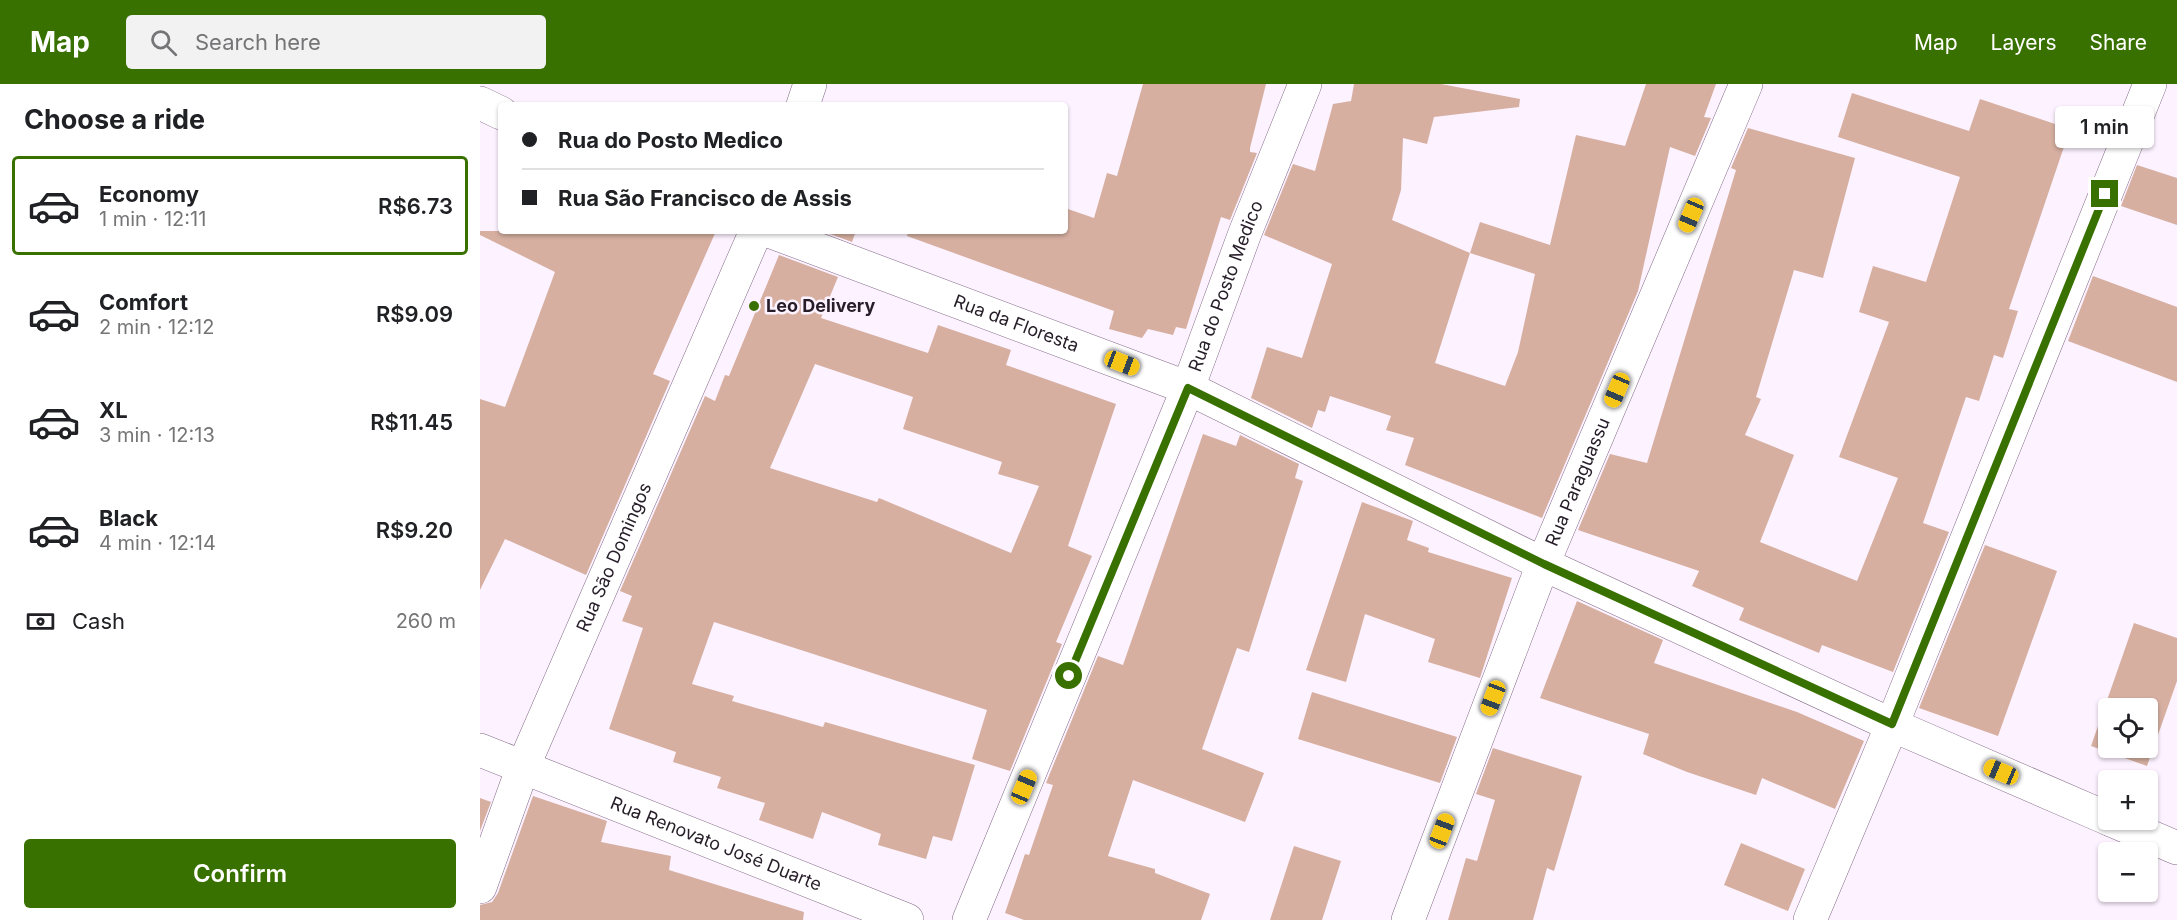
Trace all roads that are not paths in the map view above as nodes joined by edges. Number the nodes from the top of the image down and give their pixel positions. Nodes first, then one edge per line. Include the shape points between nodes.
1 (810, 84) edge
2 (1305, 84) edge
3 (1746, 84) edge
4 (2150, 84) edge
5 (804, 102) edge
6 (480, 103) edge
7 (498, 112) edge
8 (755, 234) edge
9 (777, 234) edge
10 (1188, 388) junction
11 (1544, 564) junction
12 (1892, 724) junction
13 (480, 750) edge
14 (523, 767) junction
15 (2098, 814) edge
16 (2135, 830) edge
17 (2177, 848) edge
18 (480, 887) edge
19 (908, 920) edge
20 (969, 920) edge
21 (1408, 920) edge
22 (1810, 920) edge

1 - 5 street
2 - 10 street, Rua do Posto Medico
3 - 11 street, Rua Paraguassu
4 - 12 street
6 - 7 street
8 - 14 street, Rua São Domingos
9 - 10 street, Rua da Floresta
10 - 11 street, Rua da Floresta
10 - 20 street, Rua do Posto Medico
11 - 12 street, Rua da Floresta
11 - 21 street, Rua Paraguassu
12 - 15 street, Rua da Floresta
12 - 22 street
13 - 14 street, Rua Renovato José Duarte
14 - 18 street, Rua São Domingos
14 - 19 street, Rua Renovato José Duarte
16 - 17 street, Rua da Floresta

